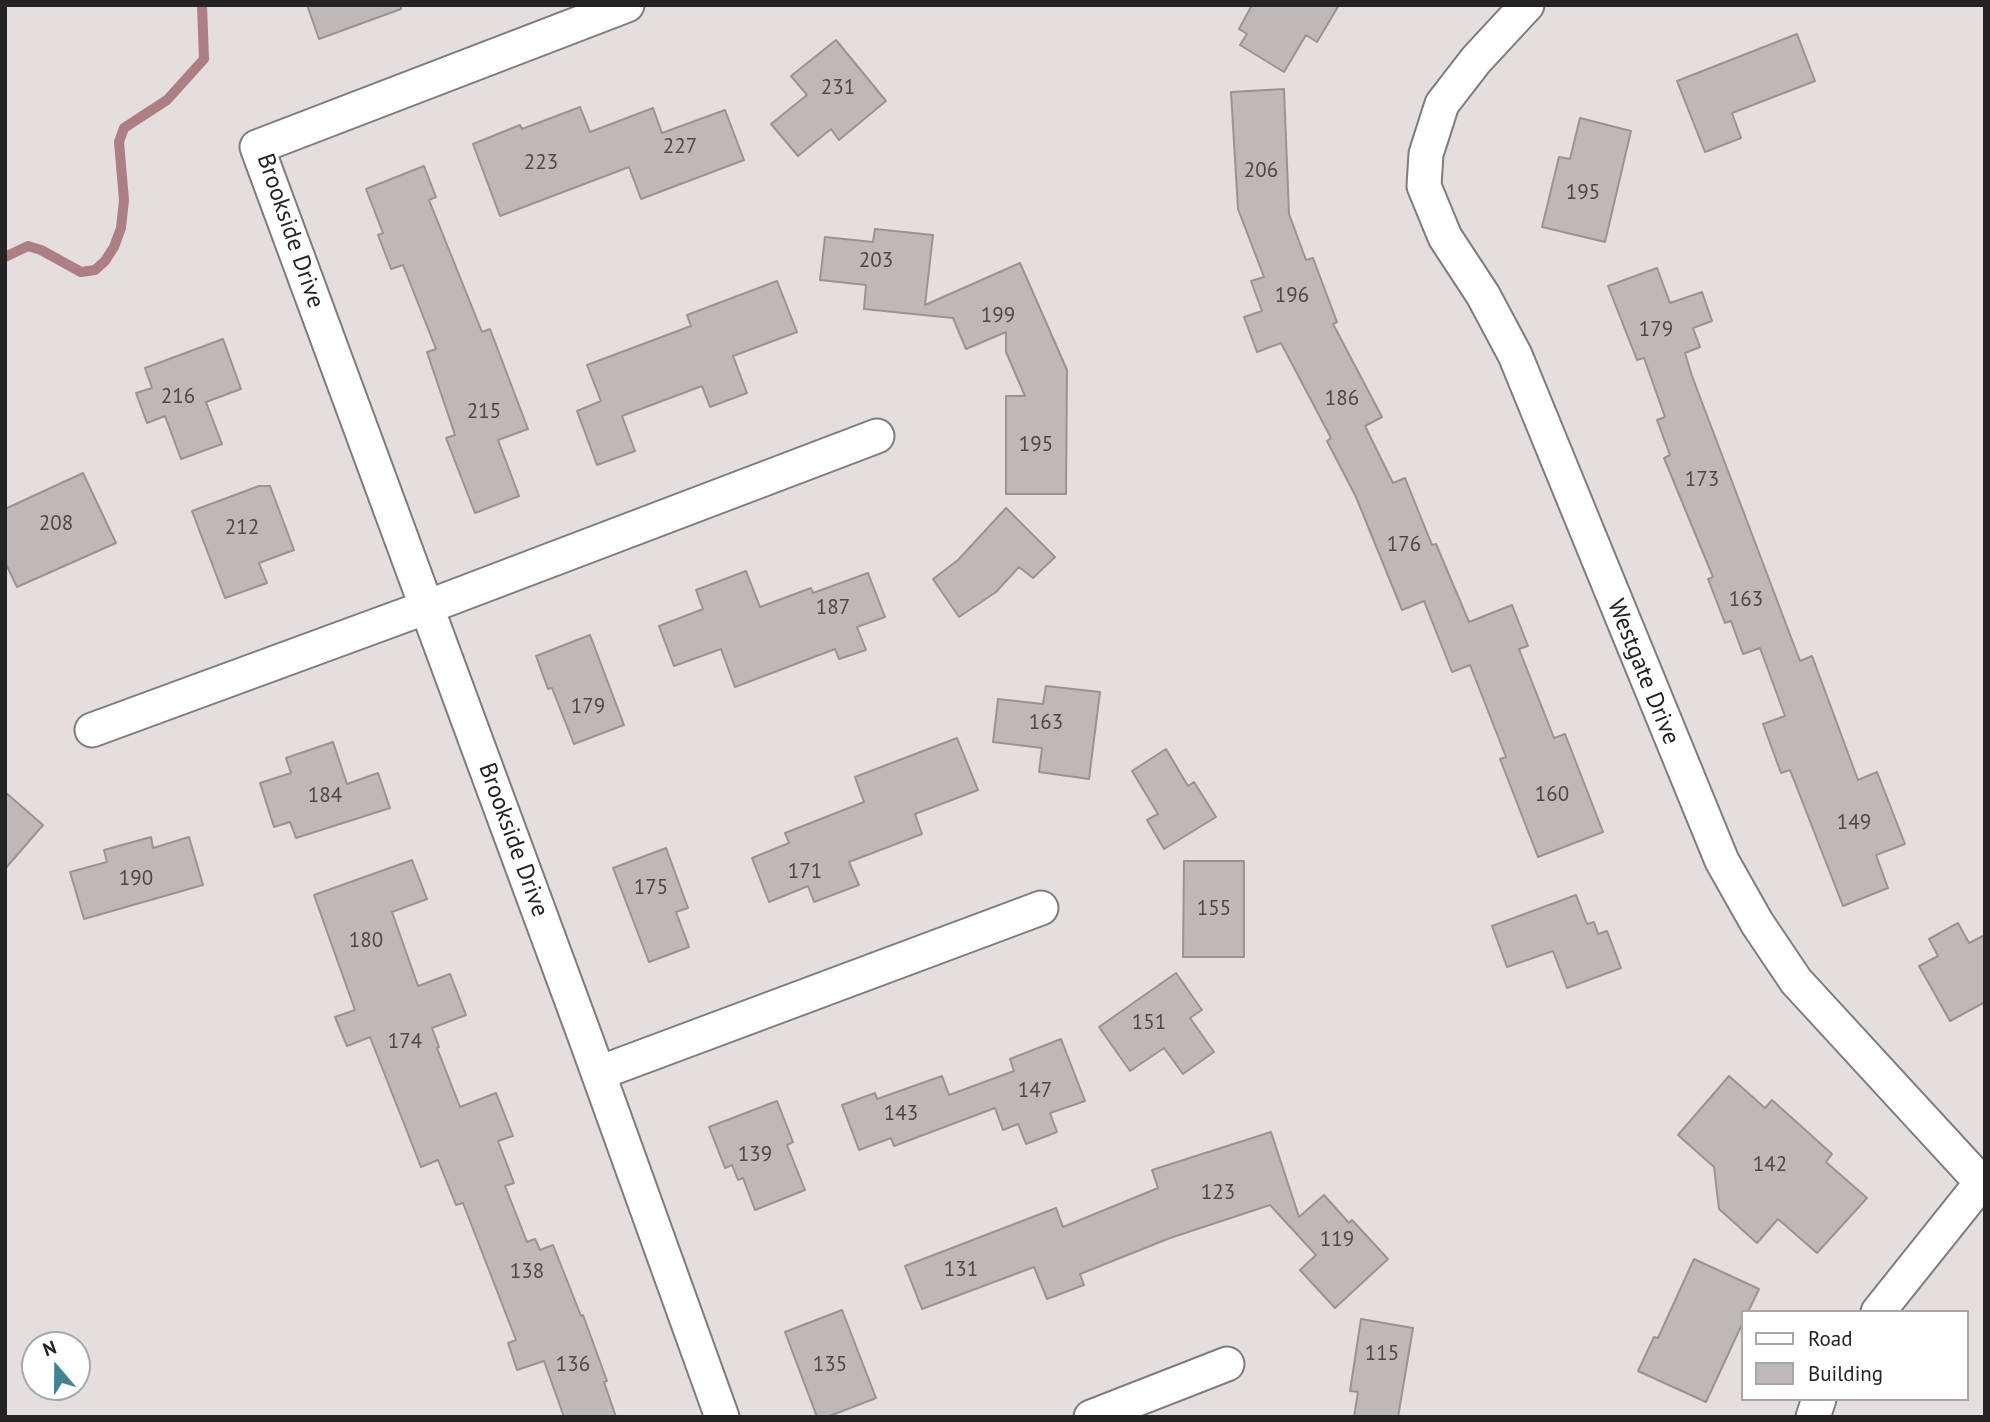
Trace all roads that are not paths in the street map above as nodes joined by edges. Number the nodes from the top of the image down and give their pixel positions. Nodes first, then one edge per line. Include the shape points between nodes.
1 (627, 5) edge
2 (1527, 5) edge
3 (877, 436) dead end
4 (426, 607) junction
5 (93, 730) dead end
6 (1041, 908) dead end
7 (599, 1073) junction
8 (1983, 1180) edge
9 (1880, 1310) edge
10 (1227, 1364) dead end
11 (722, 1417) edge
12 (1091, 1417) edge

1 - 4 street, Brookside Drive via 257,146
2 - 8 street, Westgate Drive via 1442,104 1426,155 1424,186 1445,237 1515,355 1722,861 1796,981
3 - 4 street
4 - 5 street
4 - 7 street, Brookside Drive
6 - 7 street
7 - 11 street, Brookside Drive
8 - 9 street
10 - 12 street

